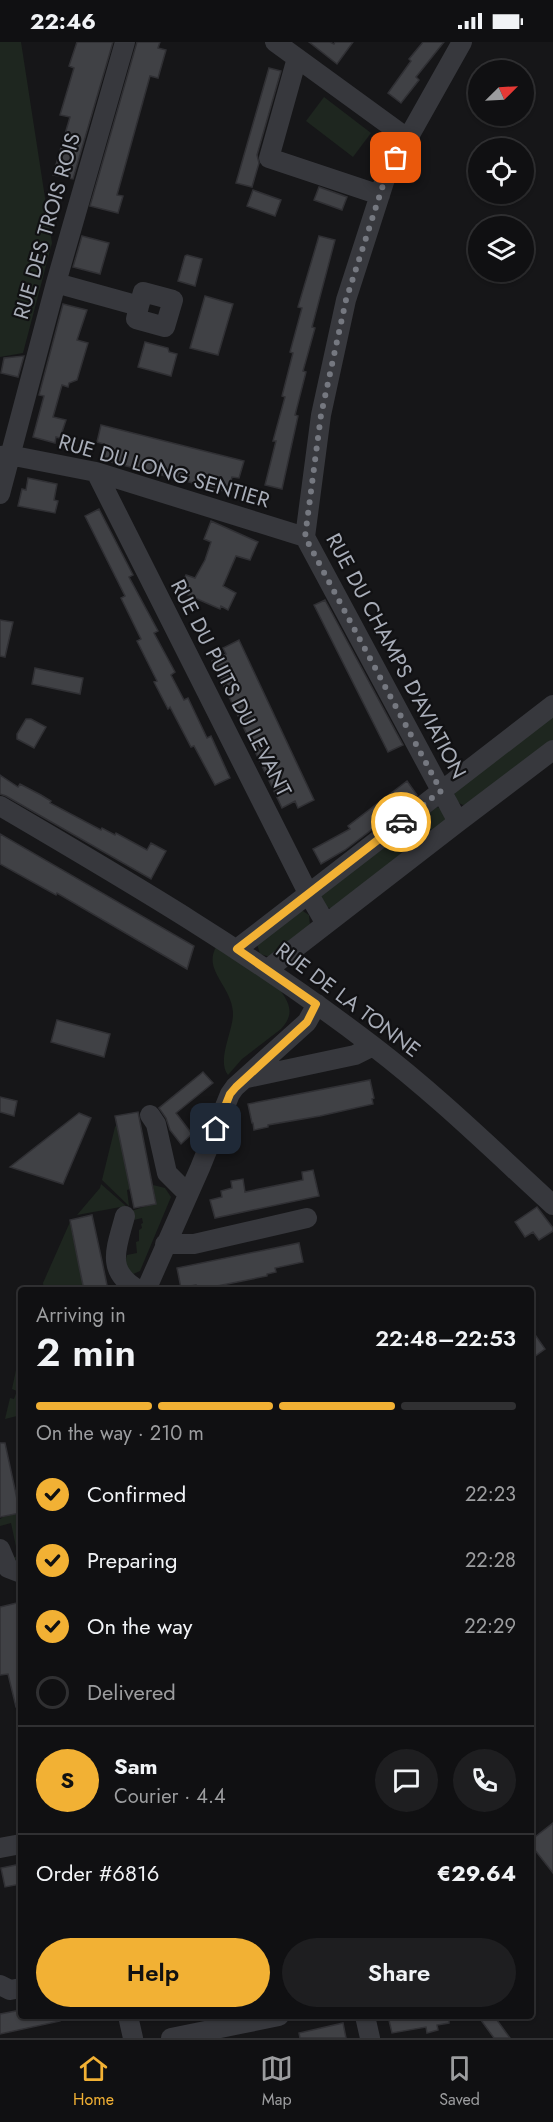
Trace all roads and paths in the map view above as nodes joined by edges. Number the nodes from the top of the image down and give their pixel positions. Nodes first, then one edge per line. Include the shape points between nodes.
1 (125, 42) edge
2 (275, 42) edge
3 (462, 42) edge
4 (297, 58) junction
5 (407, 138) junction
6 (380, 195) junction
7 (56, 283) junction
8 (139, 306) dead end
9 (5, 456) edge
10 (96, 472) junction
11 (0, 494) edge
12 (305, 537) junction
13 (553, 705) edge
14 (553, 750) edge
15 (441, 791) junction
16 (0, 806) edge
17 (458, 822) junction
18 (308, 893) junction
19 (326, 924) junction
20 (237, 949) junction
21 (268, 969) junction
22 (316, 1004) junction
23 (373, 1046) junction
24 (247, 1078) junction
25 (150, 1115) dead end
26 (188, 1194) junction
27 (553, 1206) edge
28 (125, 1216) dead end
29 (307, 1218) dead end
30 (165, 1244) junction
31 (134, 1287) edge
32 (147, 1287) edge
33 (0, 1549) edge
34 (18, 1572) edge
35 (18, 1845) edge
36 (0, 1848) edge
37 (0, 1985) edge
38 (18, 1989) edge
39 (129, 2019) edge
40 (264, 2019) edge
41 (366, 2019) edge
42 (133, 2038) edge
43 (171, 2038) edge
44 (370, 2038) edge

1 - 7 street, RUE DES TROIS ROIS
2 - 4 street
3 - 5 street, RUE DU CHAMPS D'AVIATION
4 - 5 street
4 - 6 street via 269,158
5 - 6 street, RUE DU CHAMPS D'AVIATION
6 - 12 street, RUE DU CHAMPS D'AVIATION via 343,311 321,415
7 - 8 street
7 - 9 street, RUE DES TROIS ROIS
9 - 10 street, RUE DU LONG SENTIER
9 - 11 street, RUE DES TROIS ROIS
10 - 12 street, RUE DU LONG SENTIER
10 - 18 street, RUE DU PUITS DU LEVANT
12 - 15 street, RUE DU CHAMPS D'AVIATION
13 - 15 street
14 - 17 street
15 - 17 street, RUE DU CHAMPS D'AVIATION
15 - 18 street
16 - 20 street, RUE DE LA TONNE
17 - 19 street
18 - 19 street, RUE DU PUITS DU LEVANT
18 - 20 street
19 - 21 street
20 - 21 street, RUE DE LA TONNE
21 - 22 street, RUE DE LA TONNE
22 - 23 street, RUE DE LA TONNE
22 - 24 street via 307,1022
23 - 24 street via 355,1055
23 - 27 street, RUE DE LA TONNE via 420,1083
24 - 26 street via 230,1094
25 - 26 street via 167,1173
26 - 30 street
28 - 31 street via 115,1255 122,1277
29 - 30 street via 194,1244
30 - 32 street
33 - 34 street via 8,1568
35 - 36 street
37 - 38 street
39 - 42 street
40 - 43 street
41 - 44 street

